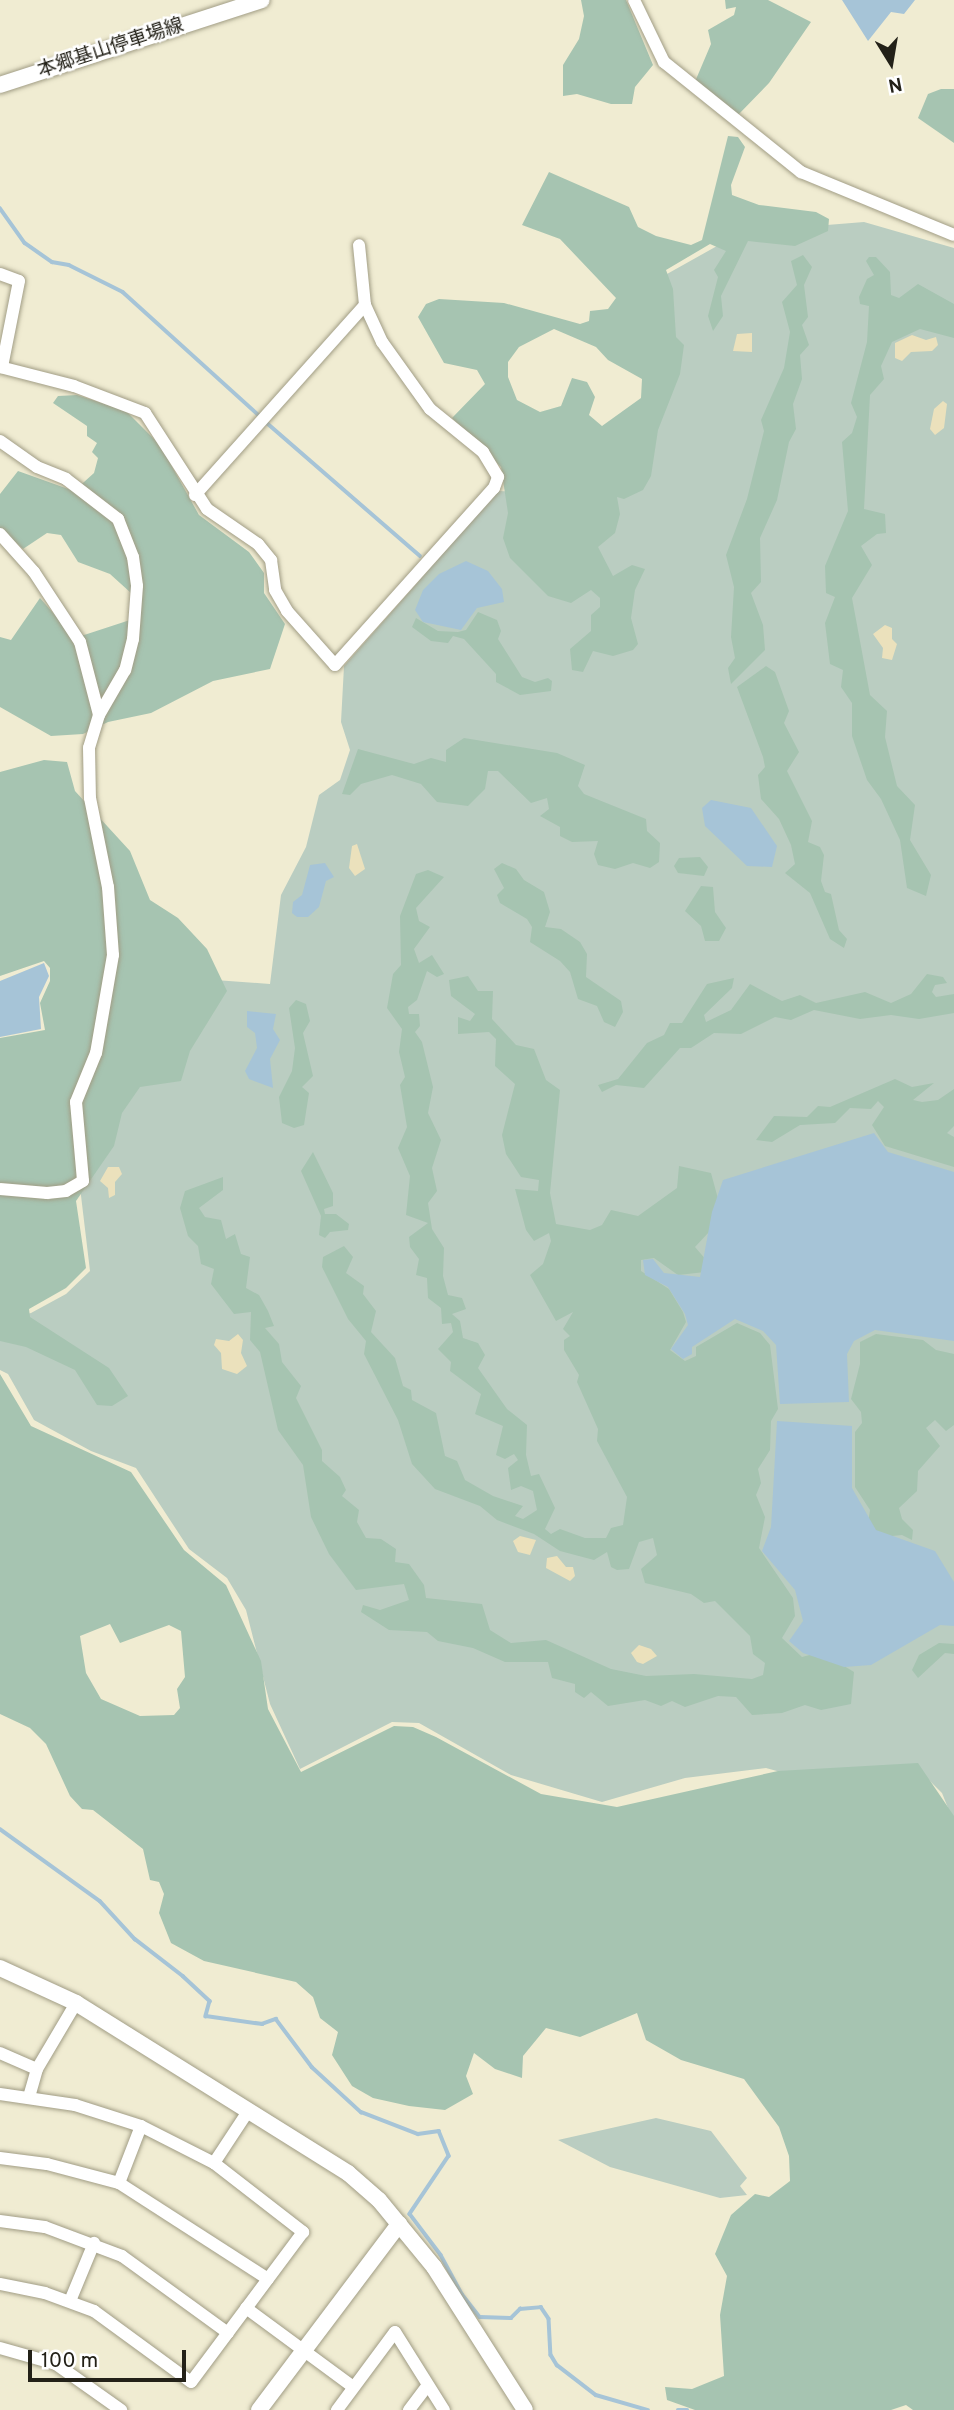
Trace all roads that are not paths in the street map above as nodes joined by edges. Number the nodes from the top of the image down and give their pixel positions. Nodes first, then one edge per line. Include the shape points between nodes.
1 (262, 0) edge
2 (634, 0) edge
3 (0, 85) edge
4 (954, 234) edge
5 (359, 245) dead end
6 (0, 274) edge
7 (365, 305) junction
8 (1, 367) edge
9 (0, 441) edge
10 (195, 495) junction
11 (0, 534) edge
12 (99, 715) junction
13 (0, 1189) edge
14 (0, 1968) edge
15 (76, 2003) junction
16 (0, 2053) edge
17 (37, 2069) junction
18 (0, 2094) edge
19 (29, 2097) junction
20 (249, 2110) junction
21 (141, 2126) junction
22 (0, 2158) edge
23 (214, 2163) junction
24 (119, 2183) junction
25 (0, 2221) edge
26 (399, 2224) junction
27 (94, 2243) junction
28 (268, 2279) junction
29 (0, 2284) edge
30 (70, 2301) junction
31 (246, 2308) junction
32 (228, 2333) junction
33 (0, 2348) edge
34 (305, 2349) junction
35 (427, 2386) junction
36 (353, 2387) junction
37 (114, 2408) edge
38 (259, 2410) edge
39 (337, 2410) edge
40 (409, 2410) edge
41 (444, 2410) edge
42 (525, 2410) edge

1 - 3 street, 本郷基山停車場線
2 - 4 street via 664,62 801,172
5 - 7 street
6 - 8 street via 19,281
7 - 10 street
7 - 10 street via 382,342 430,409 483,452 498,477 494,488 335,665 287,611 275,590 271,560 258,544 221,523
8 - 10 street via 74,386 145,413
9 - 12 street via 90,496 117,519 127,538 136,586 133,639 125,670
11 - 12 street via 34,572 80,642
12 - 13 street via 89,748 90,798 108,887 113,955 96,1053 76,1102 83,1181 66,1191 47,1193
14 - 15 street
15 - 17 street
15 - 20 street
16 - 17 street
17 - 19 street
18 - 19 street
19 - 21 street via 75,2105
20 - 23 street
20 - 26 street via 348,2173
21 - 23 street
21 - 24 street
22 - 24 street via 47,2164
23 - 28 street via 303,2230
24 - 28 street
25 - 27 street via 45,2227
26 - 34 street
26 - 42 street via 434,2267
27 - 30 street
27 - 32 street via 160,2281
28 - 31 street
29 - 30 street
30 - 32 street via 94,2311 191,2382
31 - 32 street
31 - 34 street
33 - 37 street via 56,2364
34 - 36 street
34 - 38 street
35 - 36 street via 395,2332
35 - 40 street
35 - 41 street
36 - 39 street

